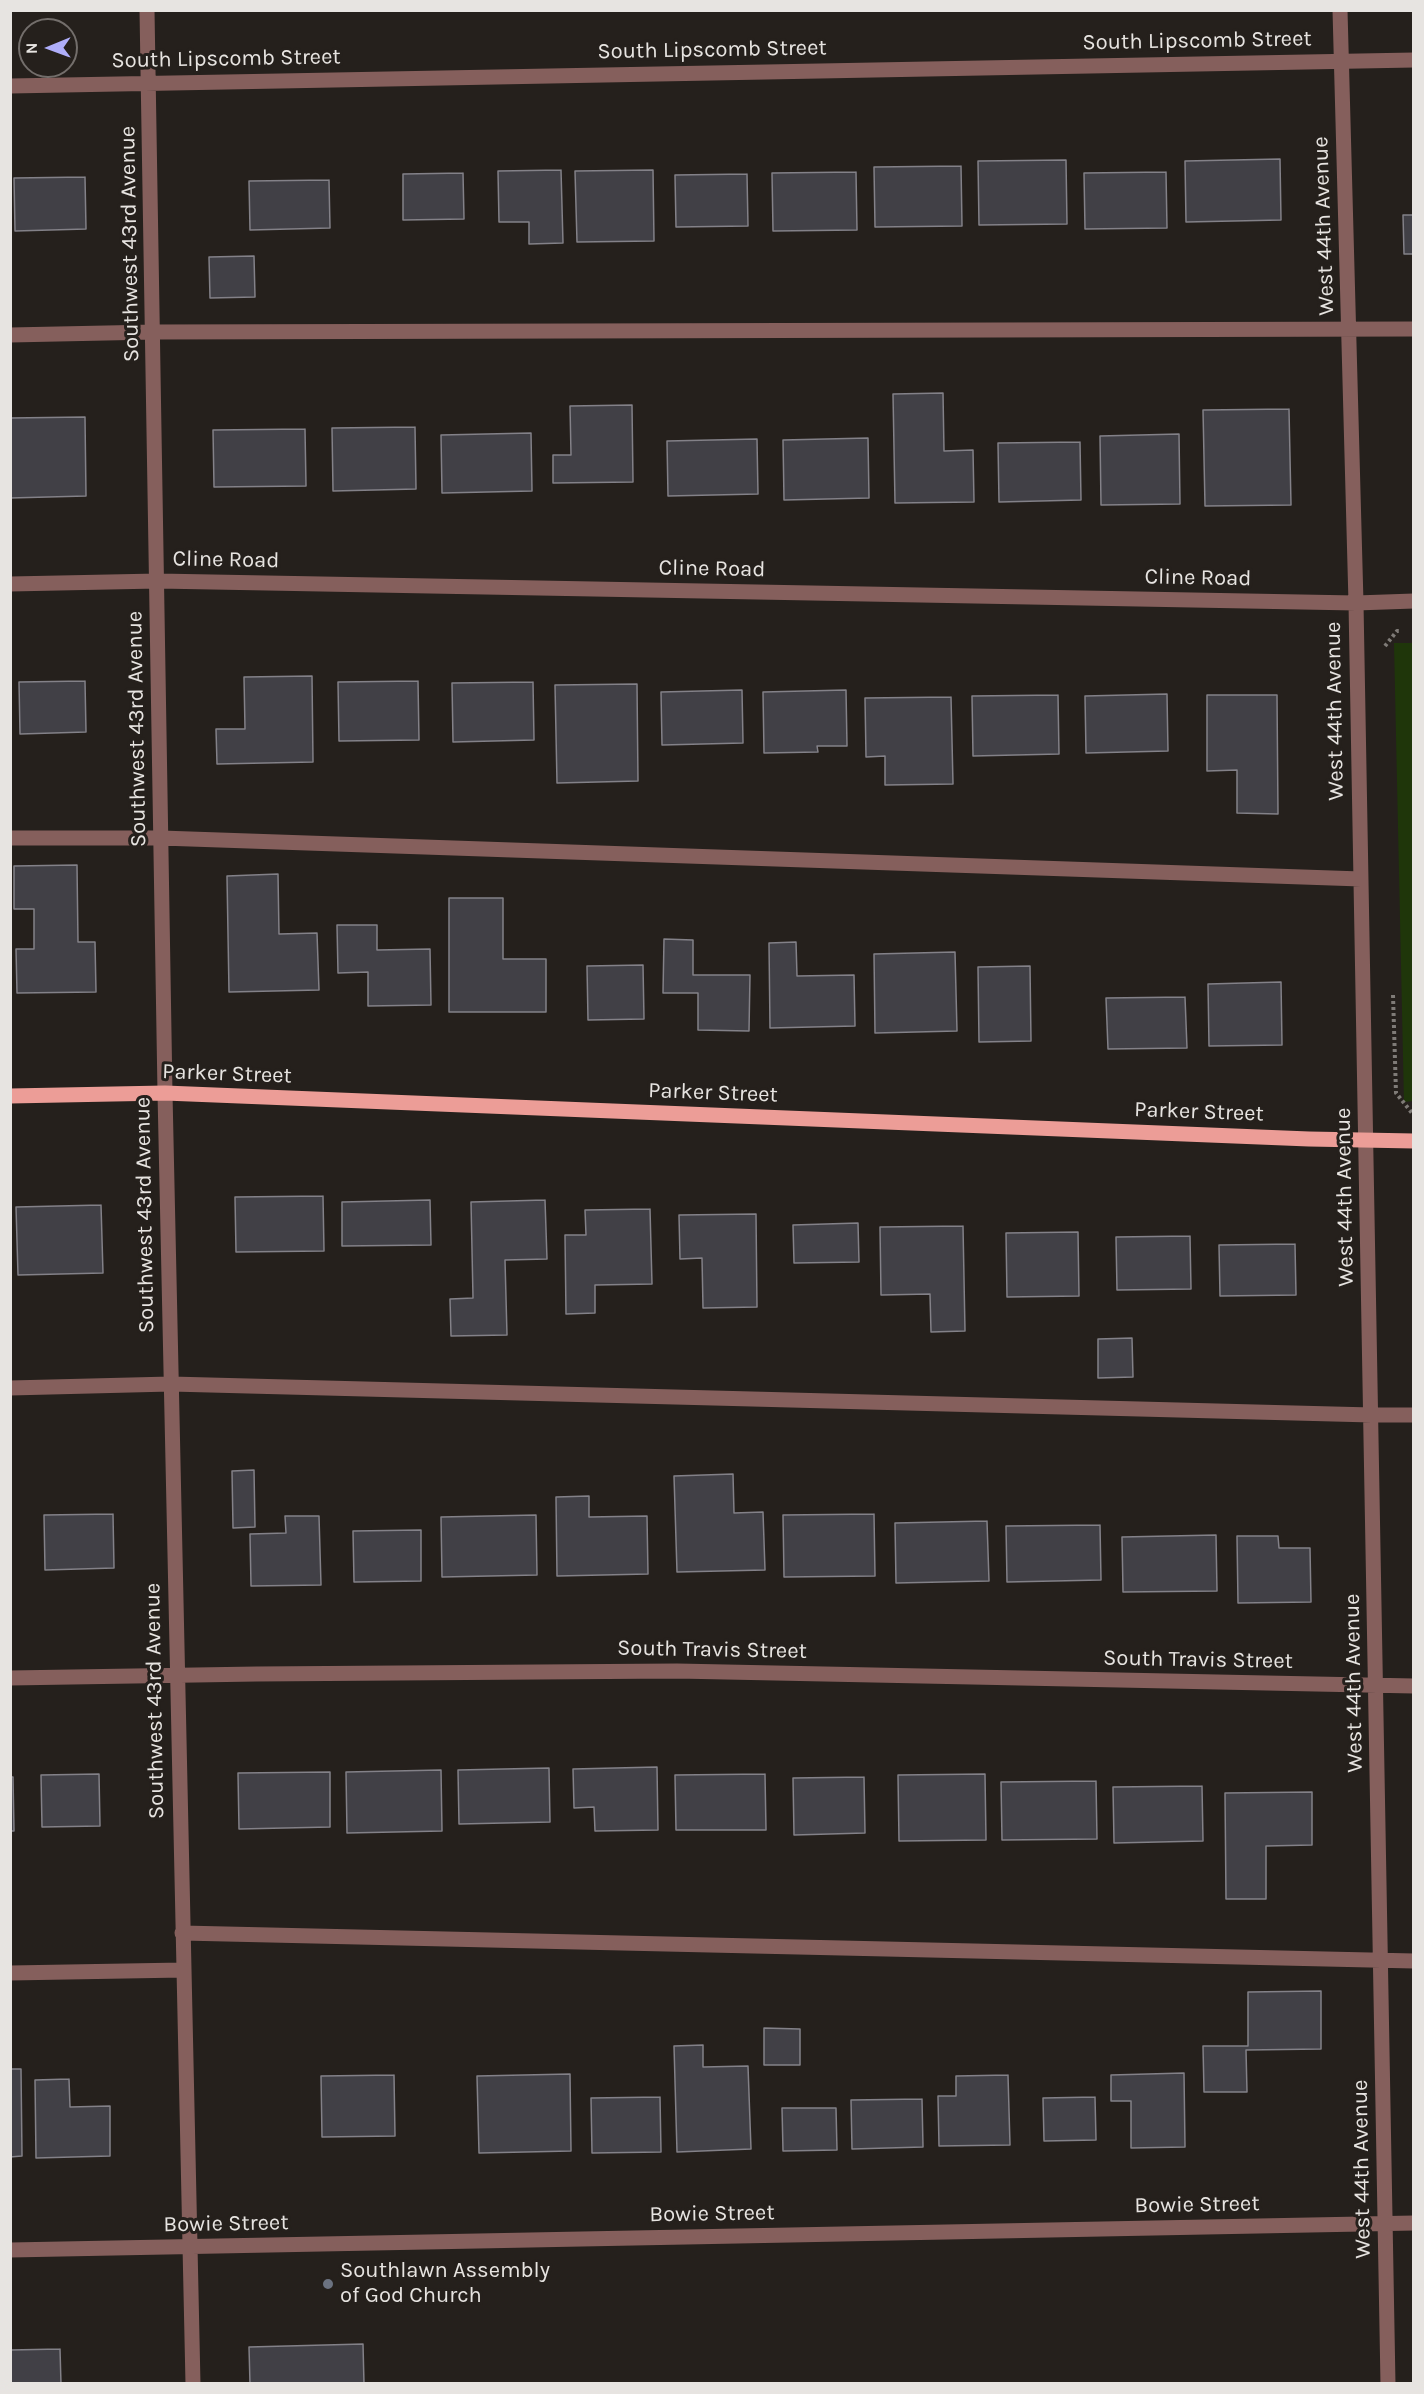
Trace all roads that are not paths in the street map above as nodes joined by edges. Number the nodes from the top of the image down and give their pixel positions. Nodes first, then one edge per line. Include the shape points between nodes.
1 (147, 10) edge
2 (1340, 10) edge
3 (1413, 60) edge
4 (1341, 61) junction
5 (149, 83) junction
6 (10, 86) edge
7 (1413, 329) edge
8 (1350, 331) junction
9 (154, 332) junction
10 (10, 335) edge
11 (158, 581) junction
12 (10, 584) edge
13 (1413, 602) edge
14 (1356, 603) junction
15 (10, 838) edge
16 (161, 838) junction
17 (1361, 879) junction
18 (165, 1093) junction
19 (10, 1096) edge
20 (1413, 1141) edge
21 (1366, 1142) junction
22 (171, 1384) junction
23 (10, 1388) edge
24 (1372, 1415) junction
25 (1413, 1415) edge
26 (177, 1675) junction
27 (10, 1678) edge
28 (1377, 1686) junction
29 (1413, 1686) edge
30 (182, 1934) junction
31 (1413, 1961) edge
32 (1381, 1962) junction
33 (183, 1970) junction
34 (10, 1973) edge
35 (1413, 2223) edge
36 (1385, 2224) junction
37 (189, 2247) junction
38 (10, 2250) edge
39 (193, 2384) edge
40 (1388, 2384) edge

1 - 5 street, Southwest 43rd Avenue
2 - 4 street, West 44th Avenue
3 - 4 street, South Lipscomb Street
4 - 5 street, South Lipscomb Street
4 - 8 street, West 44th Avenue
5 - 6 street, South Lipscomb Street
5 - 9 street, Southwest 43rd Avenue
7 - 8 street
8 - 9 street
8 - 14 street, West 44th Avenue
9 - 10 street
9 - 11 street, Southwest 43rd Avenue
11 - 12 street, Cline Road
11 - 14 street, Cline Road
11 - 16 street, Southwest 43rd Avenue
13 - 14 street, Cline Road
14 - 17 street, West 44th Avenue
15 - 16 street
16 - 17 street
16 - 18 street, Southwest 43rd Avenue
17 - 21 street, West 44th Avenue
18 - 19 main road, Parker Street
18 - 21 main road, Parker Street
18 - 22 street, Southwest 43rd Avenue
20 - 21 main road, Parker Street
21 - 24 street, West 44th Avenue
22 - 23 street
22 - 24 street
22 - 26 street, Southwest 43rd Avenue
24 - 25 street
24 - 28 street, West 44th Avenue
26 - 27 street, South Travis Street
26 - 28 street, South Travis Street via 677,1671
26 - 30 street, Southwest 43rd Avenue
28 - 29 street, South Travis Street
28 - 32 street, West 44th Avenue
30 - 32 street
30 - 33 street, Southwest 43rd Avenue
31 - 32 street
32 - 36 street, West 44th Avenue
33 - 34 street
33 - 37 street, Southwest 43rd Avenue
35 - 36 street, Bowie Street
36 - 37 street, Bowie Street
36 - 40 street, West 44th Avenue
37 - 38 street, Bowie Street
37 - 39 street, Southwest 43rd Avenue

